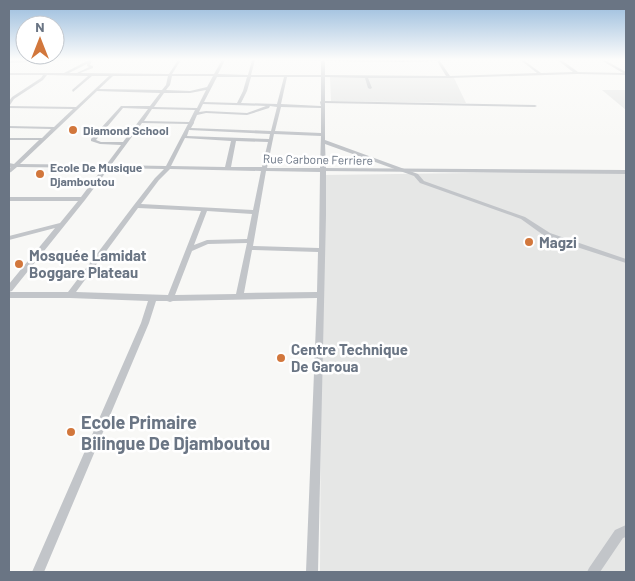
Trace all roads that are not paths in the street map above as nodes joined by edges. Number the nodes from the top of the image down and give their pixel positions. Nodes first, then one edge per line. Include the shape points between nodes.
1 (30, 86) edge
2 (78, 86) edge
3 (100, 86) edge
4 (167, 86) edge
5 (246, 86) edge
6 (282, 86) edge
7 (323, 86) edge
8 (210, 88) joint
9 (96, 90) junction
10 (73, 91) dead end
11 (164, 92) junction
12 (190, 92) junction
13 (11, 98) edge
14 (205, 98) junction
15 (202, 103) junction
16 (238, 104) junction
17 (9, 105) edge
18 (276, 105) junction
19 (322, 105) junction
20 (535, 106) dead end
21 (77, 108) junction
22 (150, 108) junction
23 (199, 109) junction
24 (196, 114) junction
25 (141, 122) junction
26 (192, 123) junction
27 (9, 128) edge
28 (55, 128) junction
29 (189, 129) junction
30 (272, 133) junction
31 (185, 137) junction
32 (323, 138) junction
33 (9, 139) edge
34 (43, 139) junction
35 (234, 140) junction
36 (270, 141) junction
37 (125, 144) junction
38 (12, 165) edge
39 (108, 167) junction
40 (228, 168) junction
41 (167, 169) junction
42 (264, 169) junction
43 (324, 170) junction
44 (9, 171) edge
45 (403, 171) junction
46 (626, 172) edge
47 (83, 198) junction
48 (9, 199) edge
49 (136, 206) junction
50 (205, 210) junction
51 (255, 212) junction
52 (61, 225) junction
53 (197, 232) junction
54 (9, 238) edge
55 (207, 242) junction
56 (249, 245) junction
57 (189, 250) junction
58 (322, 250) junction
59 (626, 261) edge
60 (9, 289) edge
61 (70, 294) junction
62 (320, 294) junction
63 (9, 295) edge
64 (240, 295) junction
65 (153, 298) junction
66 (170, 298) junction
67 (626, 531) edge
68 (38, 572) edge
69 (312, 572) edge
70 (593, 572) edge

1 - 13 street
2 - 10 street
3 - 9 street
4 - 11 street
5 - 16 street
6 - 18 street
7 - 19 street
8 - 12 street
8 - 14 street
9 - 11 street
9 - 21 street
11 - 12 street
11 - 22 street
12 - 14 street
13 - 17 street
14 - 15 street
15 - 16 street
15 - 23 street
16 - 18 street
17 - 21 street
18 - 19 street
18 - 24 street via 247,114
18 - 30 street
19 - 20 street
19 - 32 street
21 - 28 street
22 - 23 street
22 - 25 street
22 - 37 street via 122,107 93,140
23 - 24 street
24 - 26 street
25 - 26 street
25 - 37 street
26 - 29 street
27 - 28 street
28 - 34 street
29 - 30 street
29 - 31 street
30 - 32 street
30 - 36 street
31 - 35 street
31 - 41 street
32 - 43 street
32 - 45 street
33 - 34 street
34 - 38 street
35 - 36 street
35 - 40 street
36 - 42 street
37 - 39 street
38 - 39 street, Rue Carbone Ferriere
38 - 44 street
39 - 41 street, Rue Carbone Ferriere
39 - 47 street
40 - 41 street, Rue Carbone Ferriere
40 - 42 street, Rue Carbone Ferriere
41 - 49 street
42 - 43 street, Rue Carbone Ferriere
42 - 51 street
43 - 45 street, Rue Carbone Ferriere
43 - 58 street
45 - 46 street, Rue Carbone Ferriere
45 - 59 street via 416,175 422,182 523,218 548,235
47 - 48 street
47 - 52 street
49 - 50 street
49 - 61 street
50 - 51 street
50 - 53 street
51 - 56 street
52 - 54 street
52 - 60 street
53 - 55 street
53 - 57 street
55 - 56 street
55 - 57 street
56 - 58 street
56 - 64 street
57 - 66 street
58 - 62 street
61 - 63 street
61 - 65 street
62 - 64 street
62 - 69 street
64 - 66 street
65 - 66 street
65 - 68 street
67 - 70 street via 619,534

